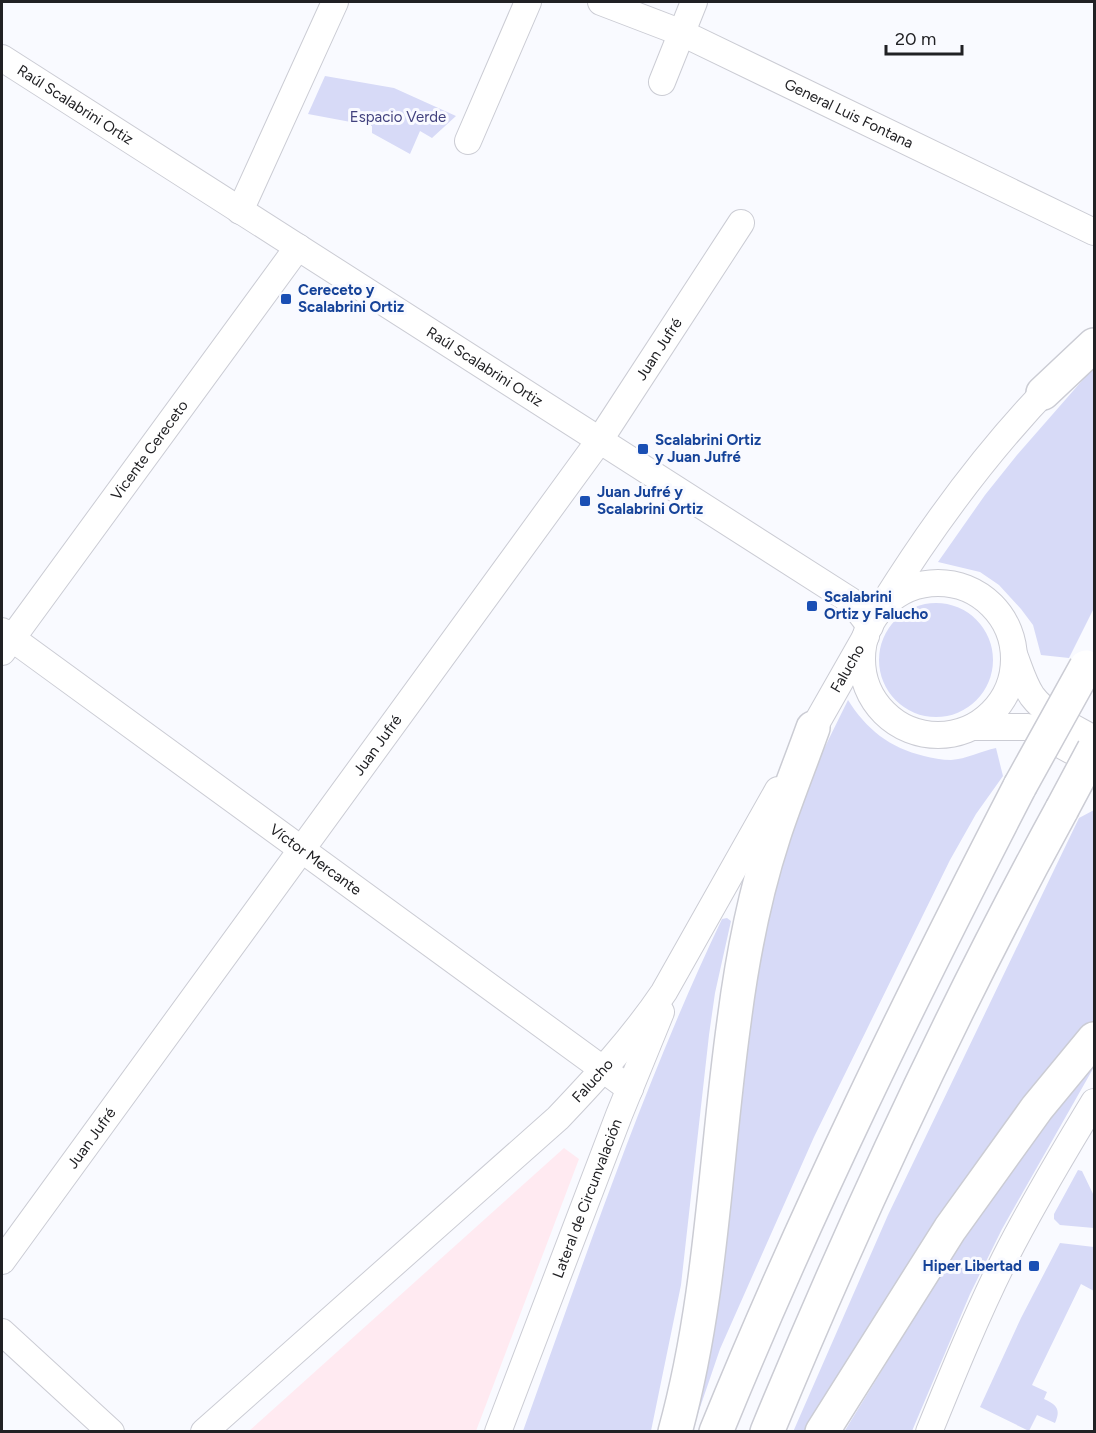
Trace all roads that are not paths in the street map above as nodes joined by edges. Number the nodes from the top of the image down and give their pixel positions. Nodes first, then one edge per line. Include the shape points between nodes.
1 (335, 2) edge
2 (528, 2) edge
3 (601, 2) edge
4 (694, 2) edge
5 (681, 33) junction
6 (2, 58) edge
7 (662, 82) dead end
8 (468, 141) dead end
9 (240, 211) junction
10 (741, 224) dead end
11 (1095, 232) edge
12 (297, 247) junction
13 (1095, 339) edge
14 (1095, 345) edge
15 (1043, 393) junction
16 (599, 441) junction
17 (871, 625) junction
18 (5, 641) edge
19 (1014, 656) junction
20 (1090, 660) edge
21 (974, 727) junction
22 (813, 728) junction
23 (1095, 740) edge
24 (1095, 749) edge
25 (1095, 763) edge
26 (300, 849) junction
27 (681, 965) junction
28 (1095, 1039) edge
29 (603, 1069) junction
30 (630, 1089) junction
31 (1095, 1102) edge
32 (2, 1262) edge
33 (2, 1332) edge
34 (111, 1431) edge
35 (204, 1431) edge
36 (498, 1431) edge
37 (675, 1431) edge
38 (716, 1431) edge
39 (767, 1431) edge
40 (822, 1431) edge
41 (929, 1431) edge

1 - 9 street
2 - 8 street
3 - 5 street, General Luis Fontana
4 - 5 street
5 - 7 street
5 - 11 street, General Luis Fontana
6 - 9 street, Raúl Scalabrini Ortiz
9 - 12 street, Raúl Scalabrini Ortiz
10 - 16 street, Juan Jufré
12 - 16 street, Raúl Scalabrini Ortiz
12 - 18 street, Vicente Cereceto
13 - 15 street, Falucho
14 - 15 highway
15 - 17 street, Falucho via 989,454 928,534
16 - 17 street, Raúl Scalabrini Ortiz via 851,602
16 - 26 street, Juan Jufré
17 - 19 street via 888,603 903,592 921,585 959,586 992,605 1011,637
17 - 21 street via 862,658 865,680 874,701 889,718 930,735
17 - 22 street, Falucho
18 - 26 street, Víctor Mercante
19 - 21 street via 1012,677 1004,697
19 - 23 street via 1038,704
20 - 38 highway, bridge via 1020,786 873,1078 804,1225
21 - 25 street via 1028,728
22 - 27 street, Falucho
22 - 37 highway via 774,836 750,925 734,1020 700,1317
24 - 39 highway, bridge via 981,962 909,1111 798,1353
26 - 29 street, Víctor Mercante
26 - 32 street, Juan Jufré
27 - 29 street, Falucho via 645,1019
27 - 30 street, Lateral de Circunvalación
28 - 40 highway via 1024,1124 950,1228
29 - 30 street, Víctor Mercante
29 - 35 street, Falucho via 558,1118
30 - 36 street, Lateral de Circunvalación
31 - 41 street via 1004,1260
33 - 34 street

